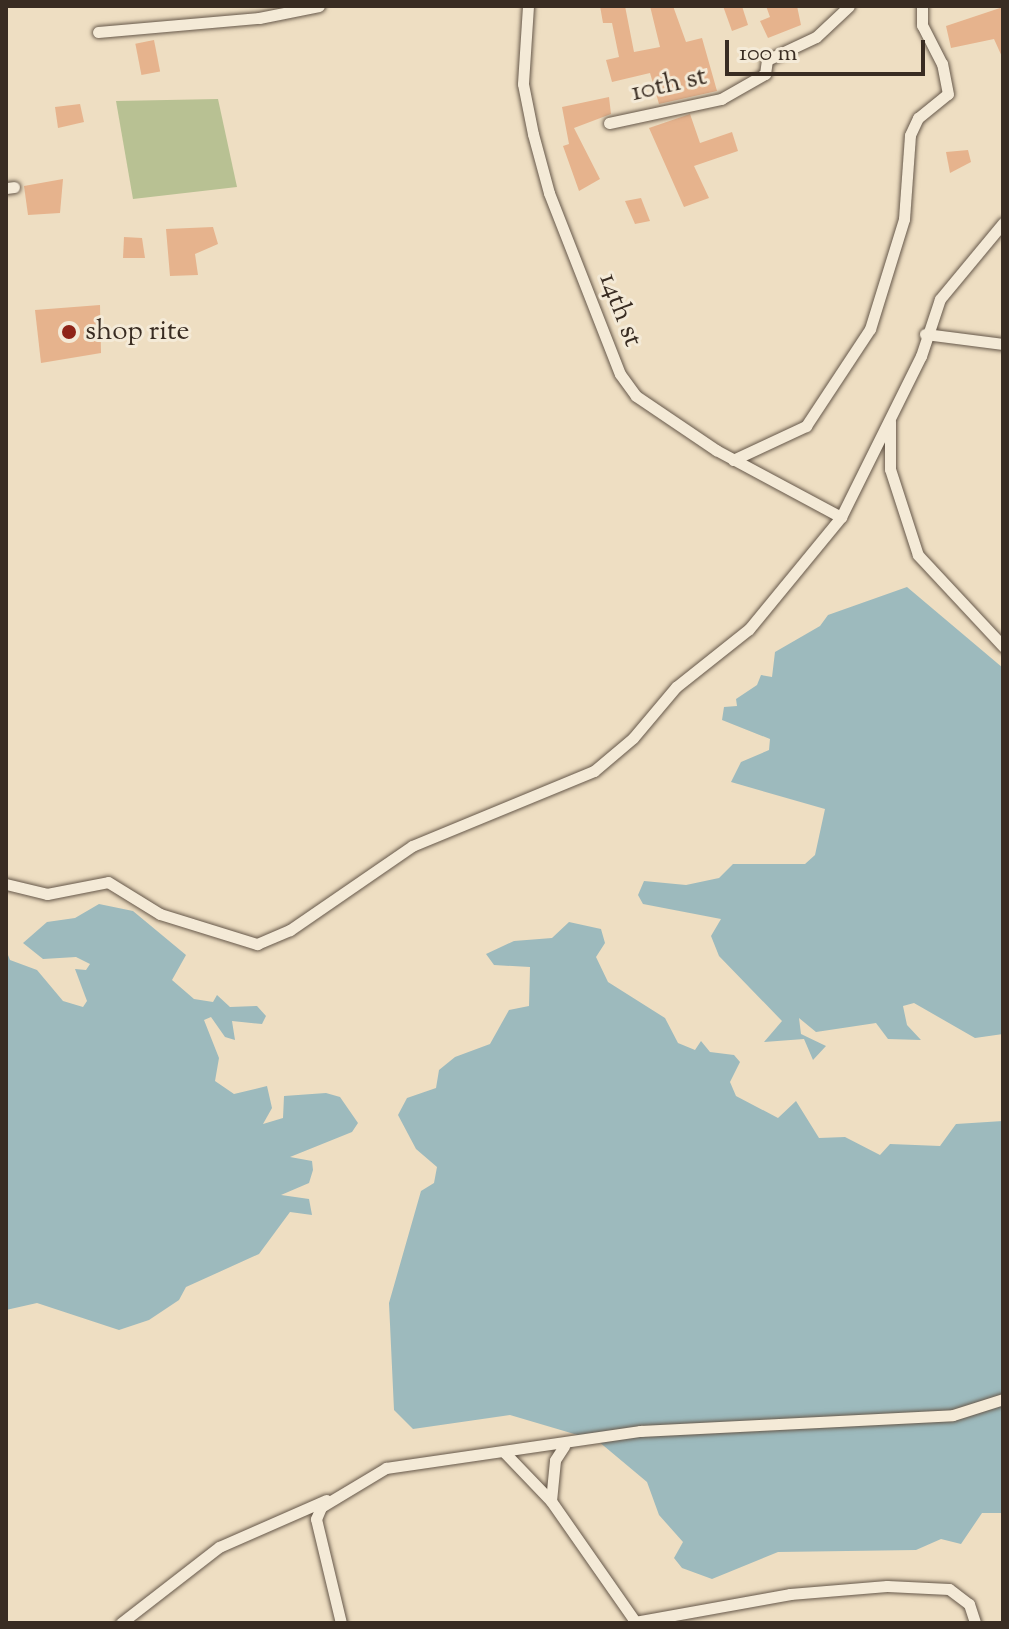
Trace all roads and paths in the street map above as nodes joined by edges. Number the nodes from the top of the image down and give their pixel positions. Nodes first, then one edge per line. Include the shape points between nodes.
1 (319, 6) edge
2 (528, 6) edge
3 (849, 6) edge
4 (922, 6) edge
5 (98, 32) dead end
6 (609, 123) dead end
7 (1003, 223) edge
8 (925, 334) junction
9 (1003, 344) edge
10 (890, 416) junction
11 (733, 460) junction
12 (841, 517) junction
13 (1003, 646) edge
14 (6, 884) edge
15 (1003, 1399) edge
16 (564, 1446) junction
17 (505, 1453) junction
18 (335, 1498) junction
19 (551, 1501) junction
20 (636, 1622) edge
21 (121, 1623) edge
22 (341, 1623) edge
23 (975, 1623) edge

1 - 5 street via 259,18
2 - 11 street, 14th st via 523,84 533,134 609,353 636,396
3 - 6 street, 10th st via 816,37 767,60 765,74 721,99
4 - 11 street via 922,25 942,64 948,94 918,118 910,135 904,219 870,329 806,426
7 - 8 street via 940,299
8 - 9 street
8 - 10 street via 921,356
10 - 12 street
10 - 13 street via 890,469 899,515 918,555
11 - 12 street, 14th st
12 - 14 street via 749,629 676,687 633,738 594,771 473,826 412,846 270,941 241,943 181,922 108,882 47,894
15 - 16 street via 953,1415 640,1431
16 - 17 street
16 - 19 street via 555,1460
17 - 18 street via 386,1468
17 - 19 street
18 - 21 street via 219,1547
18 - 22 street via 321,1507 315,1531
19 - 20 street
20 - 23 street via 790,1594 887,1586 949,1589 969,1604

